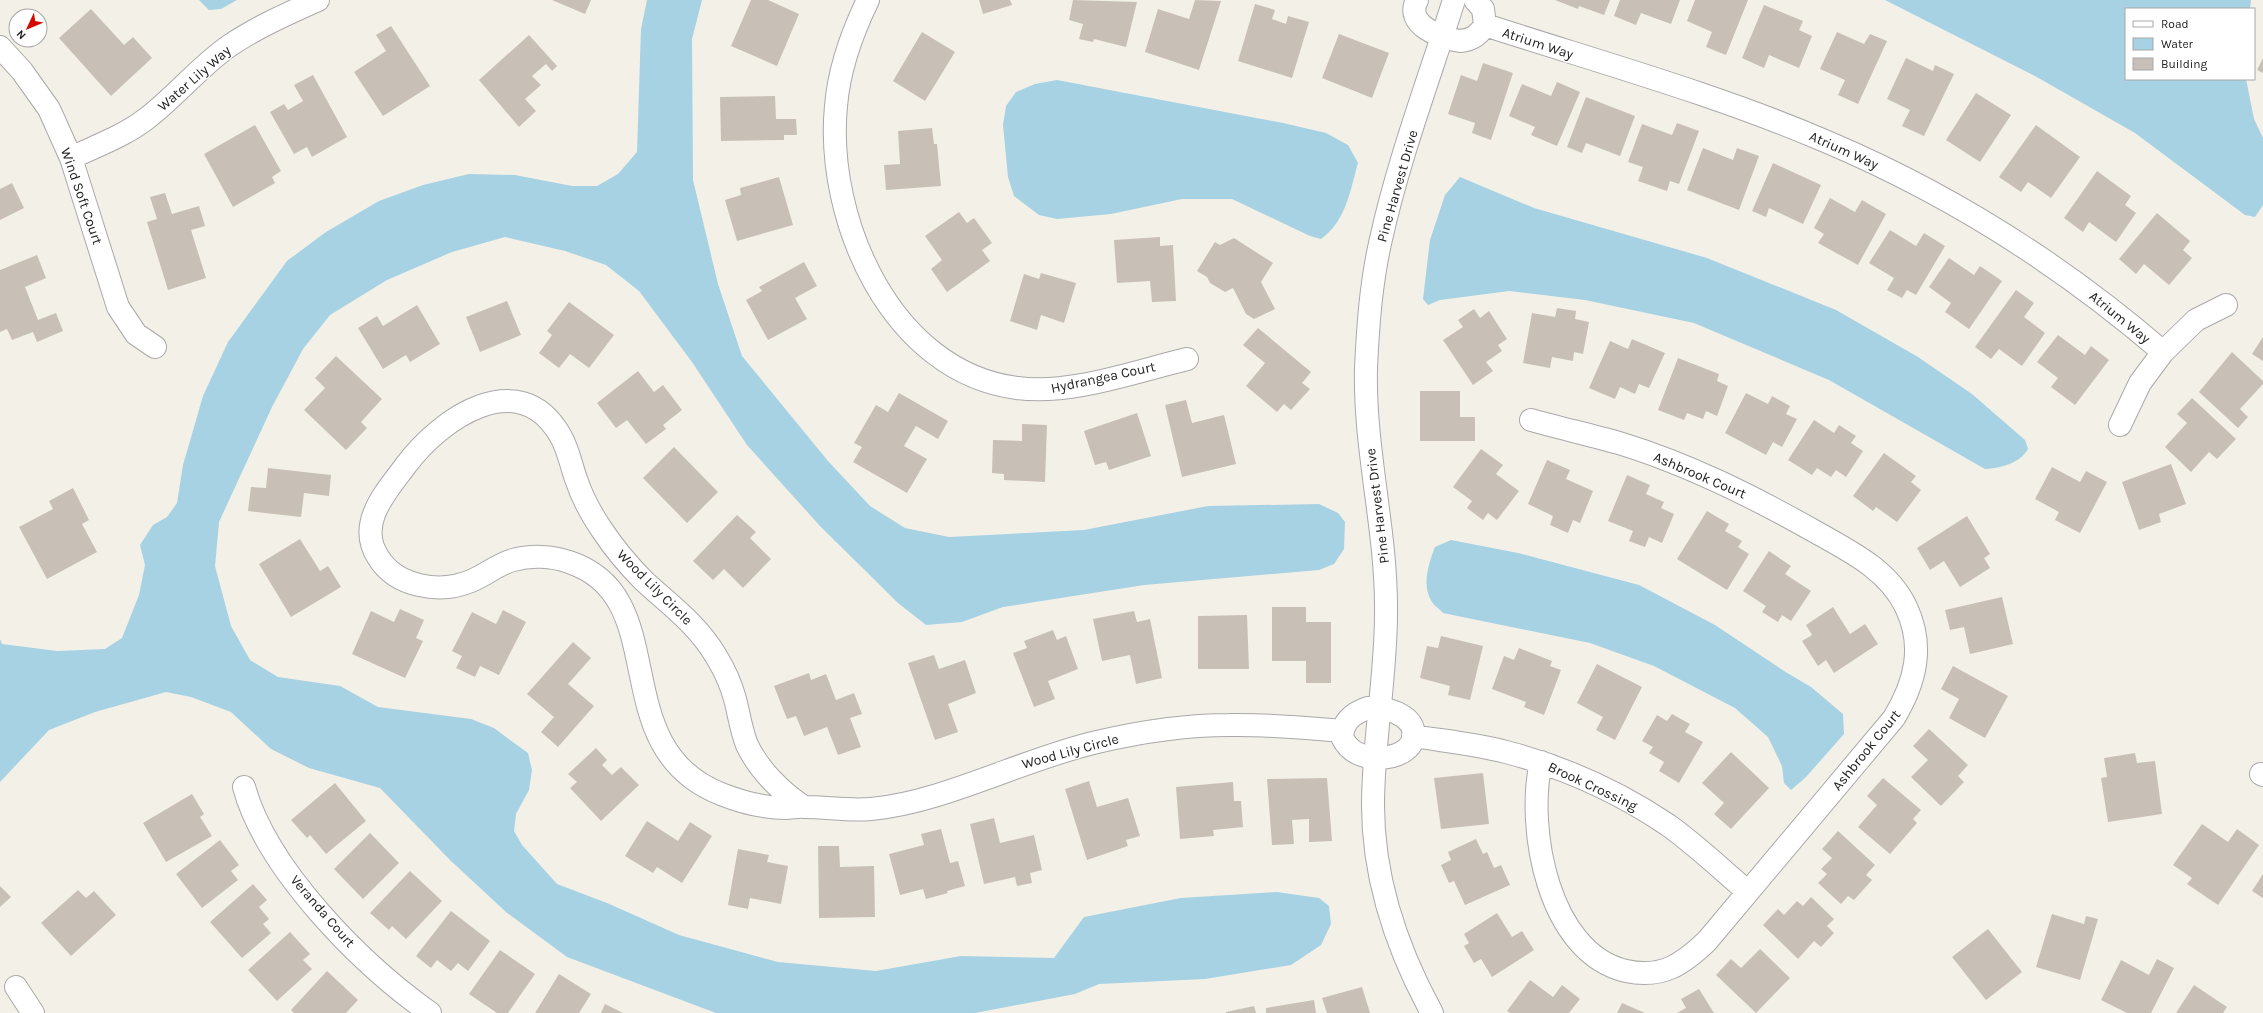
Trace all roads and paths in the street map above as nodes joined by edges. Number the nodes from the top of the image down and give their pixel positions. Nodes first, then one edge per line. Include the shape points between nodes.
1 (318, 0) edge
2 (868, 0) edge
3 (1454, 0) edge
4 (1475, 0) edge
5 (1413, 1) edge
6 (1485, 25) junction
7 (1443, 36) junction
8 (0, 47) edge
9 (70, 158) junction
10 (2226, 305) dead end
11 (155, 347) dead end
12 (2163, 352) junction
13 (1187, 359) dead end
14 (1531, 420) dead end
15 (2120, 425) dead end
16 (1380, 708) junction
17 (1342, 731) junction
18 (1413, 736) junction
19 (1375, 758) junction
20 (1541, 762) junction
21 (244, 787) dead end
22 (804, 807) junction
23 (1747, 891) junction
24 (16, 987) dead end
25 (33, 1013) edge
26 (430, 1013) edge
27 (1432, 1013) edge

1 - 9 street, Water Lily Way via 266,23 246,35 210,61 146,120 131,130
2 - 13 street, Hydrangea Court via 853,34 839,81 835,126 838,174 856,244 878,289 900,320 932,351 952,365 974,376 1016,388 1062,388
3 - 7 street, Pine Harvest Drive
4 - 6 street, Atrium Way via 1483,9
5 - 7 street via 1415,16 1419,22 1430,31
6 - 7 street, Atrium Way via 1477,35 1466,41
6 - 12 street, Atrium Way via 1731,104 1824,140 1903,177 1978,218 2054,267 2112,309
7 - 16 street, Pine Harvest Drive via 1389,209 1370,304 1366,369 1368,431 1383,557 1386,610
8 - 9 street, Wind Soft Court via 22,71 49,109
9 - 11 street, Wind Soft Court via 118,307 136,334
10 - 12 street, Atrium Way via 2196,320
12 - 15 street, Atrium Way via 2140,383
14 - 23 street, Ashbrook Court via 1655,456 1756,499 1868,564 1888,581 1906,606 1914,629 1917,654 1911,685 1904,702 1882,733
16 - 17 street via 1368,708 1355,713 1346,722
16 - 18 street via 1402,714 1411,724
16 - 19 street, Pine Harvest Drive
17 - 19 street via 1345,743 1354,752
17 - 22 street, Wood Lily Circle via 1266,725 1225,725 1158,731 1063,750 939,793 892,806 847,810
18 - 19 street via 1410,746 1398,755 1391,758
18 - 20 street, Brook Crossing via 1498,750
19 - 27 street, Pine Harvest Drive via 1374,826 1382,886 1406,963
20 - 23 street, Brook Crossing via 1595,784 1649,812 1692,844
20 - 23 street, Ashbrook Court via 1537,780 1536,815 1546,875 1561,913 1573,933 1587,951 1604,964 1645,974 1684,962 1707,941
21 - 26 street, Veranda Court via 259,828 315,905 370,962
22 - 22 street, Wood Lily Circle via 783,791 763,770 754,756 743,733 729,682 707,642 687,618 640,577 605,534 582,496 563,440 548,419 527,405 491,402 465,411 426,440 383,496 372,516 370,528 374,551 388,570 405,581 445,587 468,583 501,564 526,558 556,558 585,568 609,586 623,608 634,640 650,716 661,742 680,768 707,787 736,799 772,807
24 - 25 street

